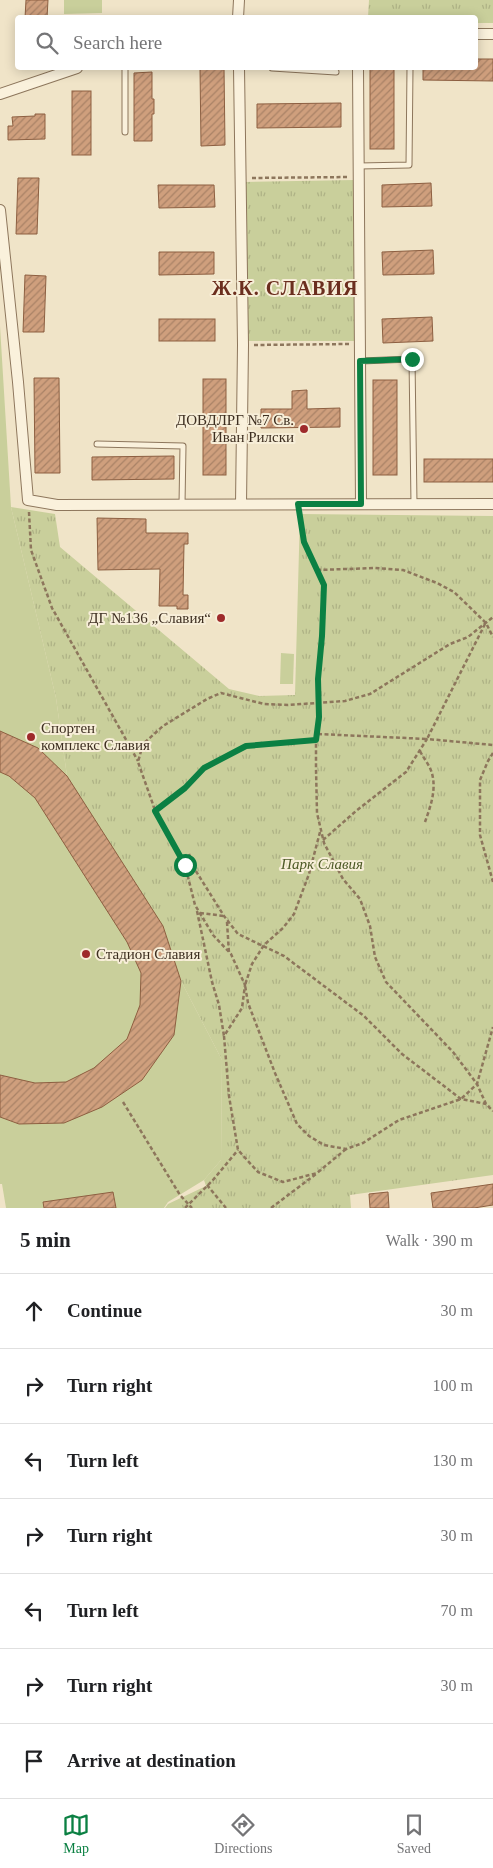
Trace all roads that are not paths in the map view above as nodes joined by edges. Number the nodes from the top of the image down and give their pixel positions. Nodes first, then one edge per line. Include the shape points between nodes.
1 (239, 0) edge
2 (238, 15) edge
3 (478, 34) edge
4 (493, 34) edge
5 (71, 70) edge
6 (125, 70) edge
7 (239, 70) edge
8 (311, 70) edge
9 (358, 70) edge
10 (410, 70) edge
11 (336, 72) dead end
12 (0, 94) edge
13 (125, 132) dead end
14 (358, 166) junction
15 (0, 210) edge
16 (360, 361) junction
17 (97, 444) dead end
18 (182, 504) junction
19 (241, 504) junction
20 (361, 504) junction
21 (414, 504) junction
22 (493, 504) edge

1 - 2 street
3 - 4 street
5 - 12 street
6 - 13 lane
7 - 19 street via 243,345
8 - 11 lane
9 - 14 street
10 - 14 lane via 408,164
14 - 16 street
15 - 18 street via 28,500 57,505
16 - 20 street
16 - 21 lane via 412,359
17 - 18 lane via 183,446
18 - 19 street
19 - 20 street
20 - 21 street
21 - 22 street

